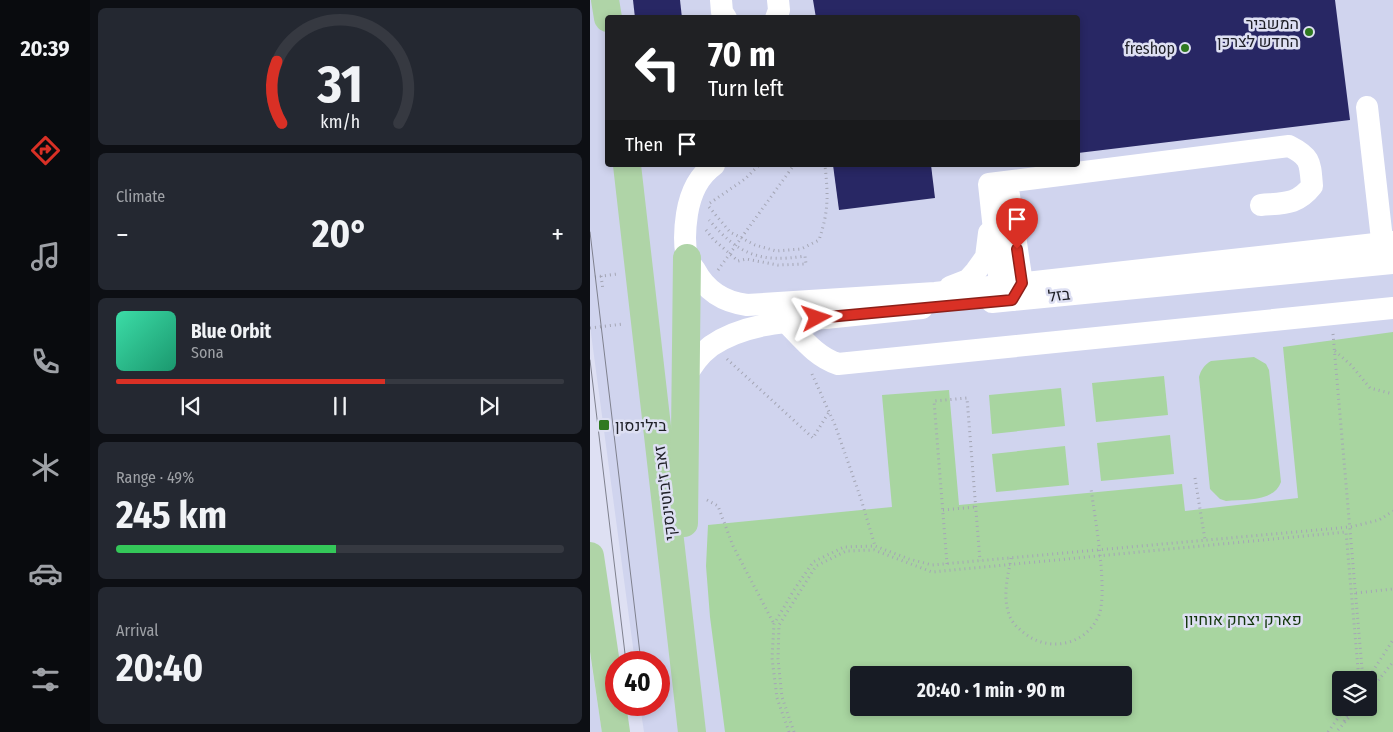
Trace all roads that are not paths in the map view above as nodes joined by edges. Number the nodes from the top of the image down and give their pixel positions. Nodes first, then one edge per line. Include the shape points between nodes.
1 (605, 0) edge
2 (721, 0) edge
3 (778, 0) edge
4 (791, 0) edge
5 (608, 15) edge
6 (724, 15) edge
7 (777, 15) edge
8 (791, 15) edge
9 (1367, 107) dead end
10 (627, 167) edge
11 (712, 167) edge
12 (998, 183) junction
13 (1261, 205) dead end
14 (992, 210) junction
15 (1388, 253) edge
16 (687, 258) junction
17 (1012, 289) junction
18 (935, 293) junction
19 (1393, 308) edge
20 (786, 322) junction
21 (685, 378) junction
22 (590, 556) edge
23 (685, 660) junction
24 (616, 732) edge
25 (692, 732) edge

1 - 5 main road
2 - 6 street
3 - 7 street
4 - 8 street
9 - 15 street
10 - 23 main road, זאב ז'בוטינסקי
11 - 16 street via 699,179 689,200
12 - 13 street via 1290,146 1304,153 1311,166 1312,186 1303,197
12 - 14 street
12 - 17 street
14 - 17 street
14 - 18 street via 986,257 968,280
15 - 17 street, בזל
16 - 18 street, בזל via 700,280 717,296 747,305
16 - 21 main road
17 - 18 street, בזל
17 - 20 street, בזל
19 - 20 street via 838,364 817,354
20 - 21 street, בזל via 736,333 721,340 700,355
21 - 23 main road
22 - 24 main road
23 - 25 main road, זאב ז'בוטינסקי

